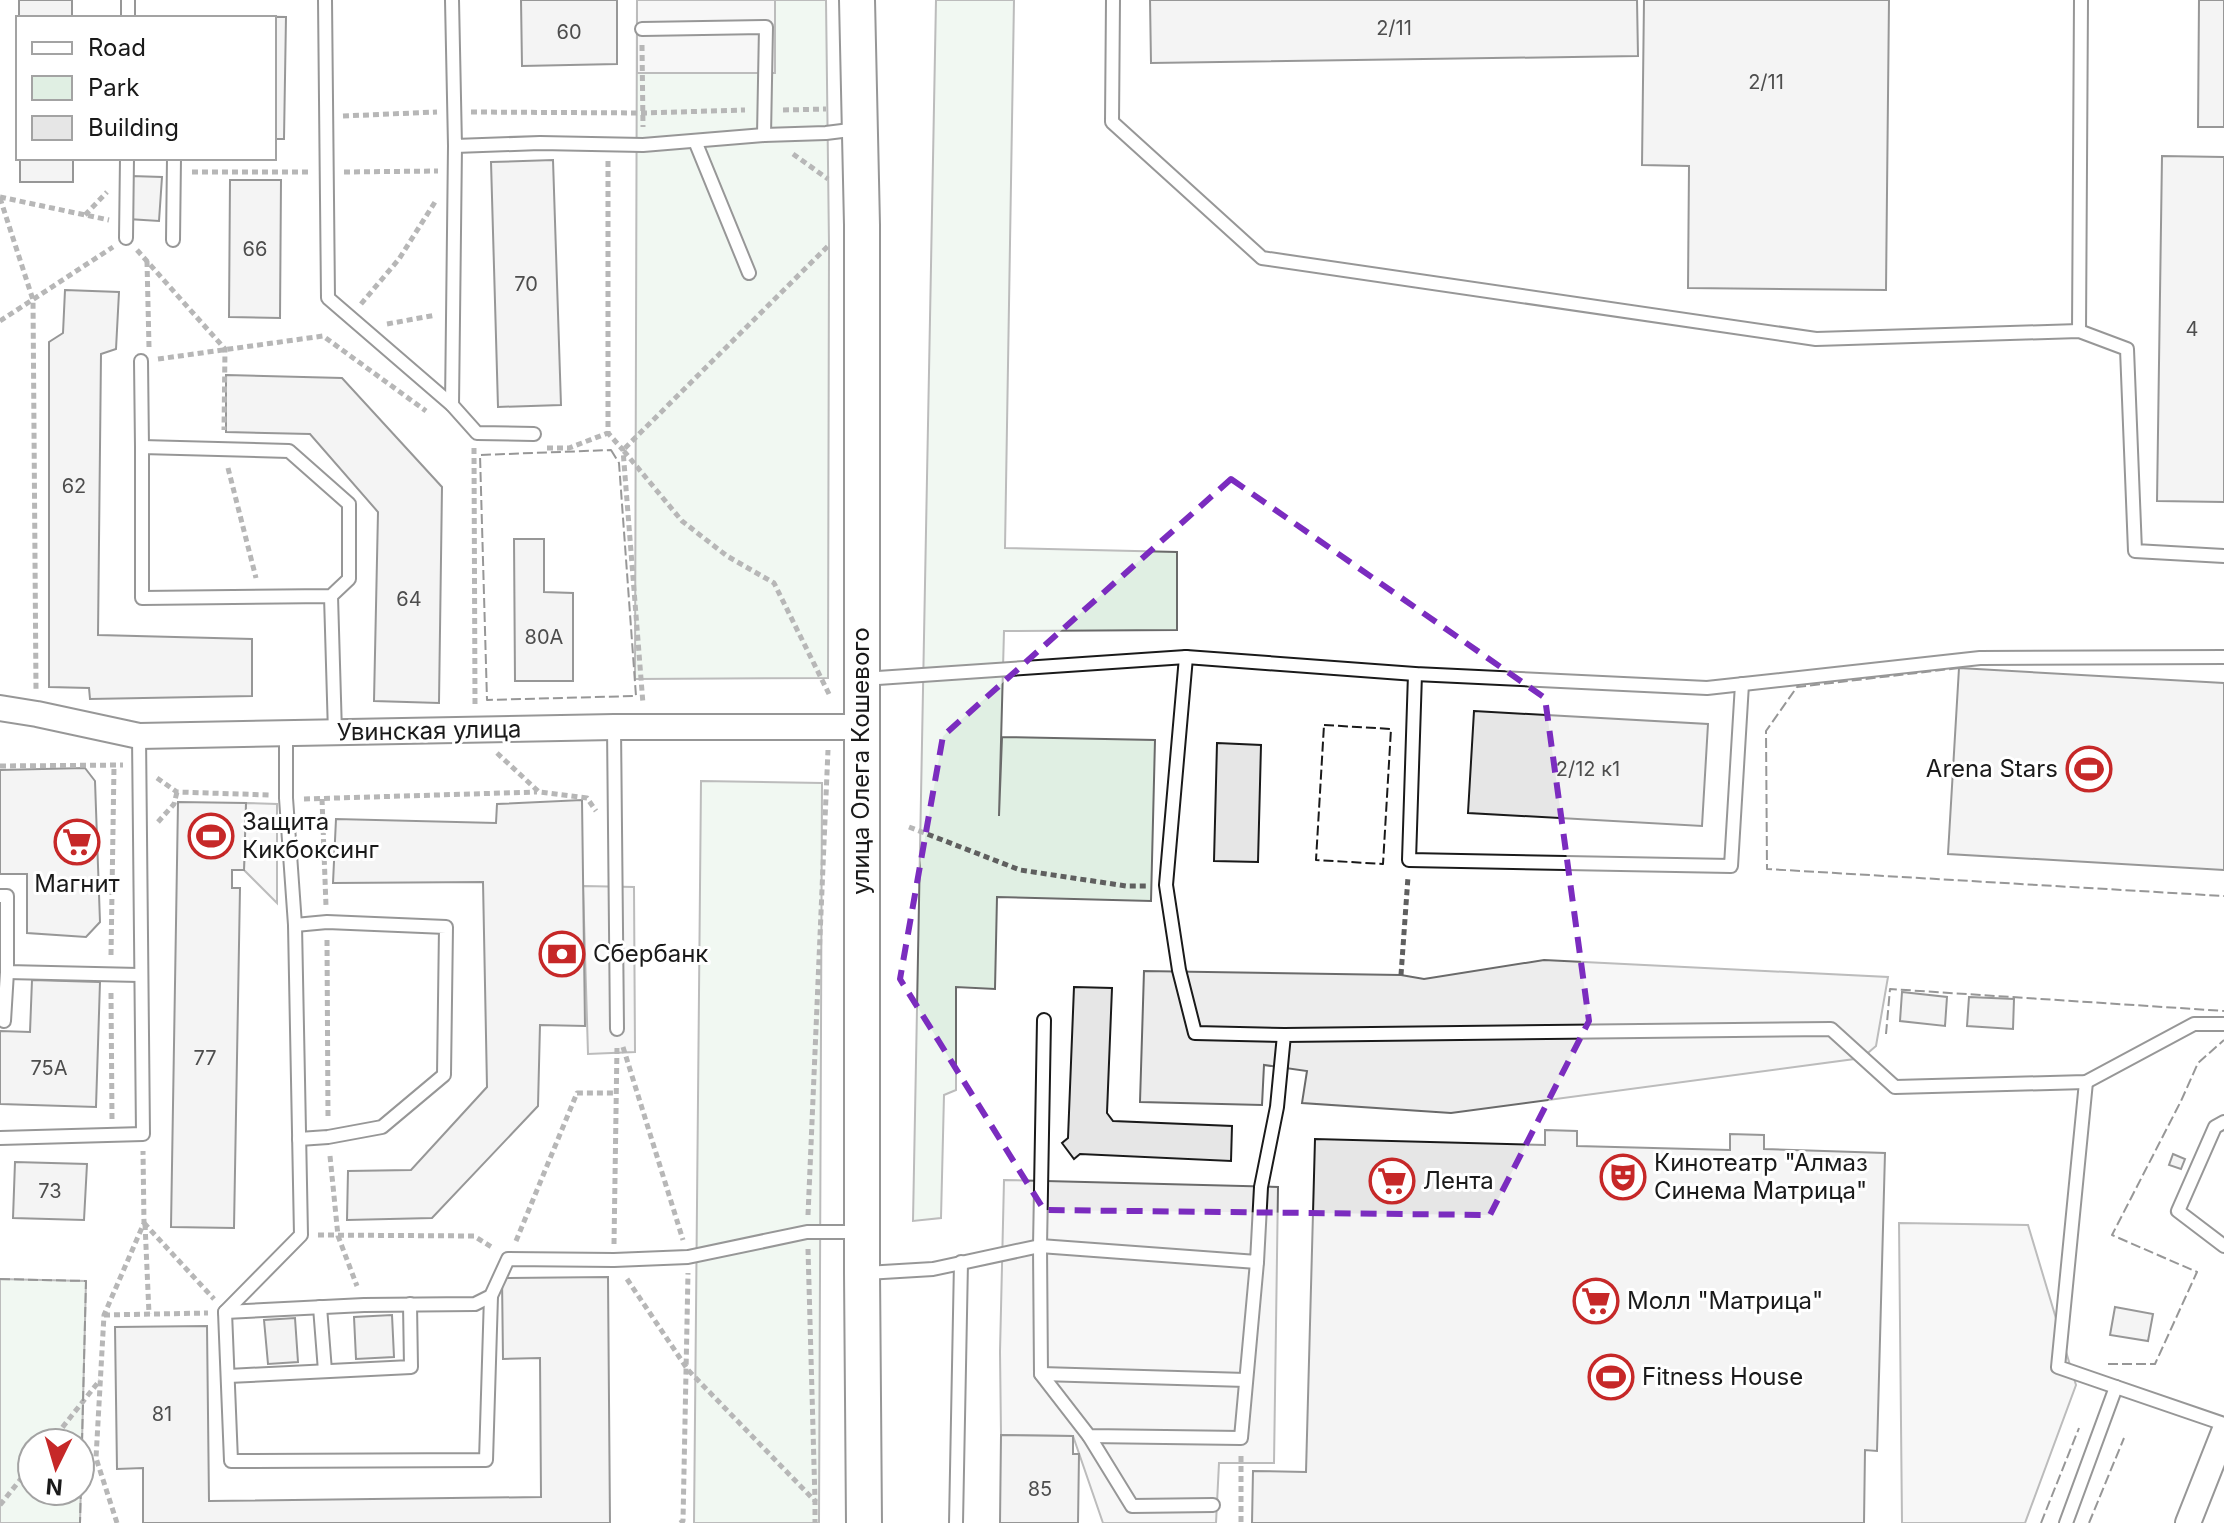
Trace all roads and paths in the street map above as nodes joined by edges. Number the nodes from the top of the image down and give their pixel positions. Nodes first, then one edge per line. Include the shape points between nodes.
1 (325, 0) edge
2 (452, 0) edge
3 (857, 0) edge
4 (1113, 0) edge
5 (2081, 0) edge
6 (642, 29) joint
7 (826, 109) dead end
8 (765, 110) junction
9 (454, 112) junction
10 (643, 113) junction
11 (326, 116) junction
12 (858, 129) junction
13 (764, 135) junction
14 (695, 141) junction
15 (608, 144) junction
16 (643, 145) junction
17 (455, 146) junction
18 (127, 164) edge
19 (174, 165) edge
20 (455, 171) junction
21 (327, 172) junction
22 (828, 179) dead end
23 (0, 198) edge
24 (85, 215) junction
25 (126, 238) junction
26 (173, 240) dead end
27 (147, 260) junction
28 (829, 260) dead end
29 (749, 273) dead end
30 (33, 300) junction
31 (350, 316) junction
32 (0, 321) edge
33 (2079, 331) junction
34 (323, 336) junction
35 (225, 349) junction
36 (141, 361) dead end
37 (452, 405) junction
38 (436, 419) dead end
39 (534, 434) dead end
40 (142, 447) junction
41 (474, 447) dead end
42 (223, 449) junction
43 (623, 450) junction
44 (2224, 556) edge
45 (331, 596) junction
46 (261, 597) junction
47 (1186, 657) junction
48 (2224, 657) edge
49 (1415, 674) junction
50 (845, 679) junction
51 (1742, 684) junction
52 (829, 694) junction
53 (0, 708) edge
54 (37, 714) junction
55 (614, 727) junction
56 (645, 727) junction
57 (845, 727) junction
58 (472, 730) junction
59 (286, 733) junction
60 (335, 733) junction
61 (139, 736) junction
62 (114, 766) dead end
63 (322, 799) dead end
64 (909, 827) dead end
65 (615, 838) junction
66 (1409, 860) junction
67 (1166, 885) junction
68 (0, 896) edge
69 (327, 922) junction
70 (295, 925) junction
71 (7, 972) junction
72 (111, 975) junction
73 (139, 975) junction
74 (1401, 975) dead end
75 (1044, 1020) dead end
76 (4, 1021) dead end
77 (2224, 1024) edge
78 (617, 1029) joint
79 (1284, 1035) junction
80 (2086, 1082) junction
81 (616, 1093) junction
82 (2224, 1122) edge
83 (143, 1134) junction
84 (112, 1136) junction
85 (328, 1137) junction
86 (0, 1138) edge
87 (299, 1139) junction
88 (144, 1223) junction
89 (807, 1232) junction
90 (863, 1232) junction
91 (301, 1235) junction
92 (338, 1236) junction
93 (1040, 1246) junction
94 (2224, 1246) edge
95 (508, 1259) junction
96 (614, 1260) junction
97 (961, 1262) junction
98 (1257, 1262) junction
99 (862, 1273) junction
100 (491, 1296) junction
101 (410, 1304) junction
102 (364, 1305) junction
103 (320, 1307) junction
104 (225, 1312) junction
105 (149, 1314) junction
106 (104, 1315) junction
107 (325, 1371) junction
108 (1041, 1374) junction
109 (228, 1376) junction
110 (100, 1379) junction
111 (1246, 1380) junction
112 (2116, 1387) junction
113 (2224, 1424) edge
114 (62, 1427) edge
115 (2224, 1432) edge
116 (1089, 1436) junction
117 (1241, 1438) junction
118 (16, 1485) edge
119 (815, 1501) junction
120 (0, 1505) edge
121 (1213, 1505) dead end
122 (117, 1523) edge
123 (815, 1523) edge
124 (864, 1523) edge
125 (956, 1523) edge
126 (1241, 1523) edge
127 (2066, 1523) edge
128 (2188, 1523) edge

1 - 11 lane
2 - 9 lane
3 - 12 main road, улица Олега Кошевого
4 - 33 lane via 1112,122 1262,258 1816,339
5 - 33 lane
6 - 8 lane via 766,27
6 - 10 path
7 - 8 path
8 - 10 path
8 - 13 lane
9 - 10 path
9 - 11 path
9 - 17 lane
10 - 16 path
11 - 21 lane
12 - 13 lane
12 - 50 main road, улица Олега Кошевого via 862,225
13 - 14 lane
13 - 22 path
14 - 16 lane
14 - 29 lane
15 - 16 lane
15 - 17 lane
15 - 43 path via 608,433
17 - 20 lane
18 - 24 path
18 - 25 lane
19 - 21 path
19 - 26 lane
20 - 21 path
20 - 31 path via 399,259
20 - 37 lane
21 - 31 lane via 328,298
23 - 24 path
23 - 30 path
24 - 25 path via 111,220
25 - 27 path
25 - 30 path
27 - 35 path
27 - 35 path via 149,360
28 - 43 path via 829,245
30 - 32 path
30 - 54 path
31 - 34 path
31 - 37 lane
33 - 44 lane via 2127,349 2135,551
34 - 35 path
34 - 38 path
35 - 42 path
36 - 40 lane
37 - 39 lane via 477,433
40 - 42 lane
40 - 46 lane via 142,598
41 - 58 path
42 - 45 lane via 289,451 349,504 349,579
42 - 46 path
43 - 52 path via 682,521 774,583
43 - 56 path
45 - 46 lane
45 - 60 lane
47 - 49 lane
47 - 50 lane
47 - 67 lane
48 - 51 lane via 1980,658
49 - 51 lane via 1707,688
49 - 66 lane
50 - 52 path
50 - 57 main road, улица Олега Кошевого
51 - 66 lane via 1731,866
52 - 57 path
53 - 54 street, Увинская улица
54 - 61 street, Увинская улица
55 - 56 street, Увинская улица
55 - 58 street, Увинская улица
55 - 65 lane
56 - 57 street, Увинская улица
57 - 89 path
57 - 90 main road, улица Олега Кошевого
58 - 60 street, Увинская улица
58 - 65 path via 539,792 587,798
59 - 60 street, Увинская улица
59 - 61 street, Увинская улица
59 - 70 lane
61 - 73 lane
62 - 72 path
63 - 69 path
64 - 67 path via 1020,870 1126,886
65 - 78 lane
66 - 74 path
67 - 79 lane via 1195,1033
68 - 71 lane via 7,896
69 - 70 lane
69 - 85 path
69 - 85 lane via 446,927 444,1075 382,1127
70 - 87 lane
71 - 72 lane
71 - 76 lane
72 - 73 lane
72 - 84 path
73 - 83 lane
75 - 93 lane
77 - 80 lane via 2194,1024
78 - 81 path
79 - 80 lane via 1831,1029 1895,1087
79 - 98 lane via 1261,1187
80 - 112 lane via 2058,1367
81 - 95 path via 577,1093
81 - 96 path
82 - 94 lane via 2215,1127 2178,1211
83 - 84 lane
83 - 88 path
84 - 86 lane
85 - 87 lane
85 - 92 path
87 - 91 lane
88 - 104 path
88 - 105 path
88 - 106 path
89 - 90 lane
89 - 96 lane via 688,1257
89 - 119 path
90 - 99 main road, улица Олега Кошевого
91 - 92 path
91 - 104 lane
92 - 95 path via 474,1236
92 - 102 path
93 - 97 lane
93 - 98 lane
93 - 108 lane
95 - 96 lane
95 - 100 lane
96 - 119 path via 688,1370
97 - 99 lane
97 - 125 lane
98 - 111 lane
99 - 124 main road, улица Олега Кошевого
100 - 101 lane via 475,1304
100 - 109 lane via 486,1460 231,1461
101 - 102 lane
101 - 107 lane via 411,1367
102 - 103 lane
103 - 104 lane
103 - 107 lane
104 - 105 path
104 - 109 lane
105 - 106 path
106 - 110 path
107 - 109 lane
108 - 111 lane
108 - 116 lane
110 - 114 path
110 - 122 path via 96,1458
111 - 117 lane
112 - 113 lane
112 - 127 lane
115 - 128 street
116 - 117 lane
116 - 121 lane via 1132,1506
117 - 126 path
118 - 120 path
119 - 123 path

